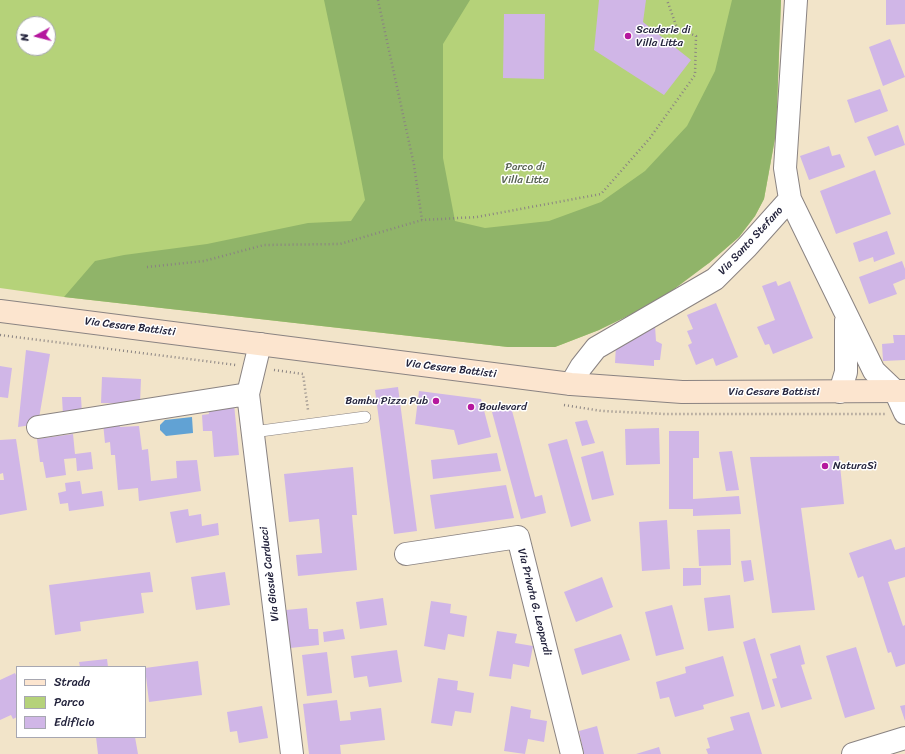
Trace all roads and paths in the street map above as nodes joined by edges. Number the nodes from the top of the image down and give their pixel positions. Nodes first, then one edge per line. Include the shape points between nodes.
1 (378, 0) edge
2 (667, 0) edge
3 (796, 0) edge
4 (790, 199) junction
5 (422, 220) junction
6 (147, 267) dead end
7 (0, 311) edge
8 (845, 314) junction
9 (0, 335) edge
10 (260, 344) junction
11 (255, 368) junction
12 (571, 384) junction
13 (900, 391) edge
14 (840, 392) junction
15 (248, 394) junction
16 (905, 413) edge
17 (365, 417) dead end
18 (310, 424) junction
19 (38, 428) dead end
20 (253, 432) junction
21 (406, 554) dead end
22 (905, 738) edge
23 (292, 754) edge
24 (572, 754) edge
25 (853, 754) edge

1 - 5 path via 414,165
2 - 5 path via 678,28 696,36 695,75 650,138 601,194 477,217
3 - 4 street, Via Santo Stefano via 785,168
4 - 8 street
4 - 12 street, Via Santo Stefano via 715,279 596,348
5 - 6 path via 340,244 264,245 204,261
7 - 10 main road, Via Cesare Battisti
8 - 13 street via 874,371
8 - 14 street via 846,372
9 - 11 path
10 - 11 street, Via Giosuè Carducci
10 - 12 main road, Via Cesare Battisti
11 - 15 street, Via Giosuè Carducci
11 - 18 path via 303,374
12 - 14 main road, Via Cesare Battisti via 682,392
13 - 14 main road, Via Cesare Battisti
13 - 16 street
15 - 19 street
15 - 20 street, Via Giosuè Carducci
17 - 18 lane
18 - 20 lane
20 - 23 street, Via Giosuè Carducci
21 - 24 street, Via Privata G. Leopardi via 518,537
22 - 25 street

